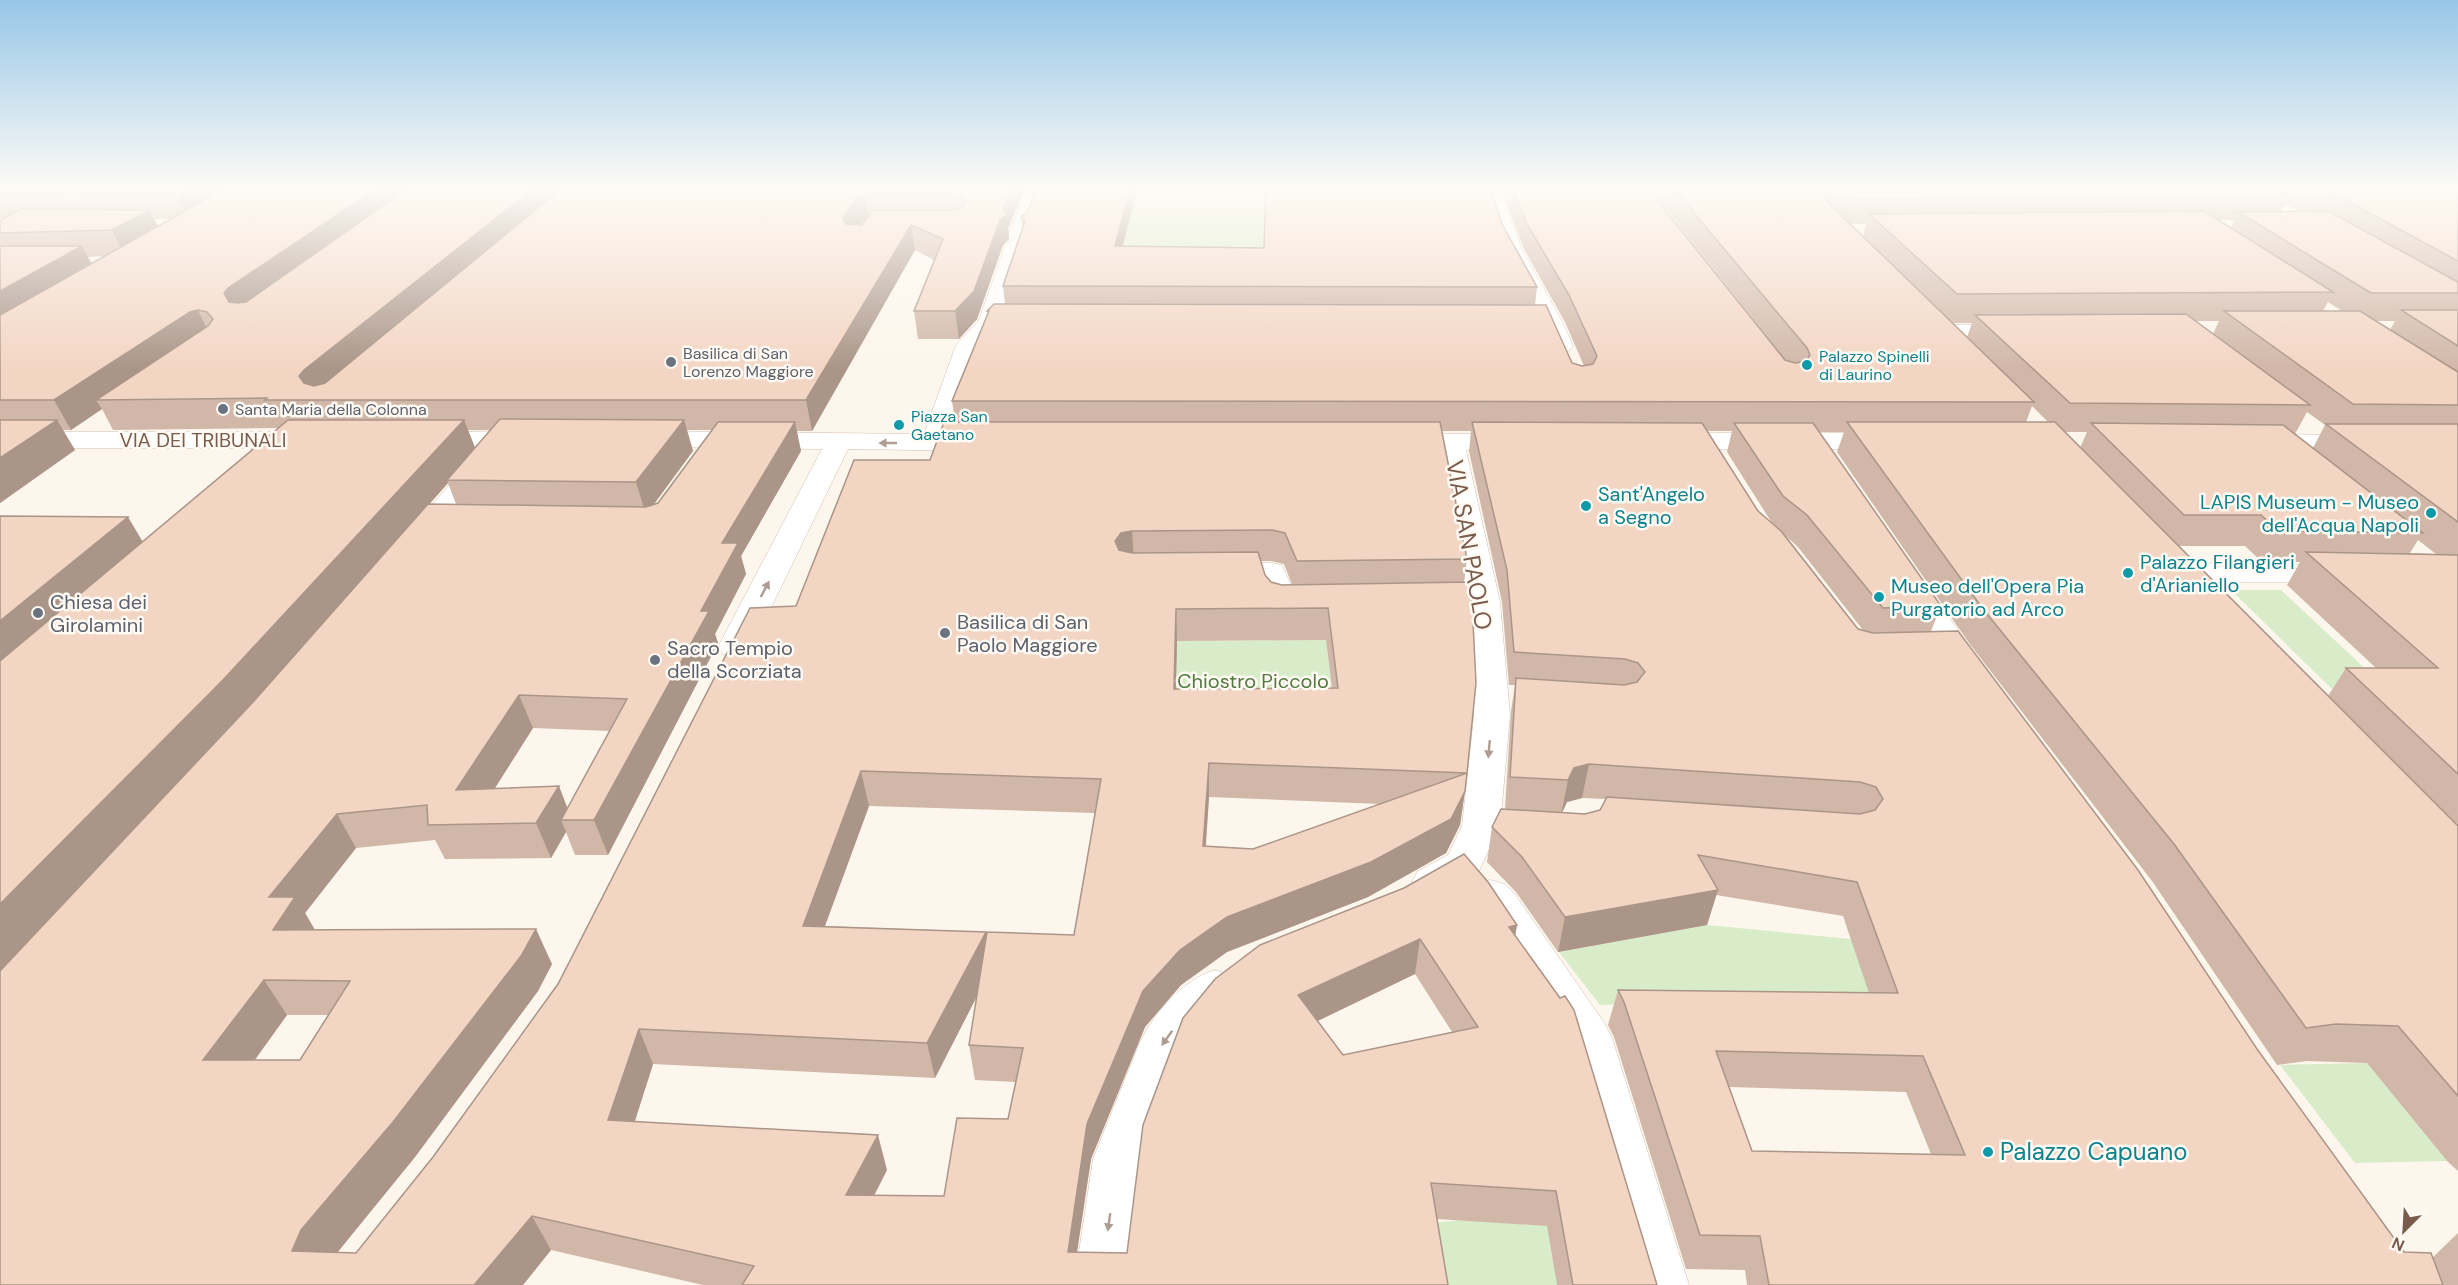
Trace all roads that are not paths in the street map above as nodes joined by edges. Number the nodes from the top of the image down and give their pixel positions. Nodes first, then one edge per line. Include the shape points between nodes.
1 (1013, 249) edge
2 (1512, 249) edge
3 (1528, 323) edge
4 (1552, 323) junction
5 (2030, 331) edge
6 (1962, 355) edge
7 (1569, 365) edge
8 (116, 414) edge
9 (2300, 421) edge
10 (294, 438) junction
11 (504, 439) junction
12 (551, 439) edge
13 (622, 439) edge
14 (78, 440) junction
15 (330, 440) edge
16 (399, 440) edge
17 (717, 440) junction
18 (0, 441) edge
19 (1645, 441) edge
20 (1704, 441) junction
21 (1913, 441) edge
22 (1381, 442) edge
23 (1451, 442) junction
24 (1541, 442) edge
25 (2238, 442) edge
26 (2274, 442) junction
27 (2327, 442) junction
28 (838, 443) junction
29 (934, 443) junction
30 (1005, 443) edge
31 (2387, 443) edge
32 (2303, 466) edge
33 (696, 468) edge
34 (259, 471) edge
35 (1720, 471) edge
36 (432, 523) junction
37 (467, 524) edge
38 (2152, 548) edge
39 (1888, 553) edge
40 (402, 558) edge
41 (2175, 572) junction
42 (1191, 573) edge
43 (2362, 574) edge
44 (1329, 605) edge
45 (2207, 606) edge
46 (720, 674) edge
47 (1989, 697) edge
48 (1486, 840) junction
49 (1403, 899) edge
50 (1243, 966) edge
51 (1101, 1285) edge
52 (1662, 1285) edge

1 - 29 street via 1002,322 968,345
2 - 4 street
3 - 4 street
4 - 7 street
5 - 6 street via 1930,324
8 - 14 street
9 - 27 street
10 - 14 street, VIA DEI TRIBUNALI
10 - 15 street, VIA DEI TRIBUNALI
10 - 34 street
11 - 12 street
11 - 16 street
11 - 36 street
13 - 17 street
14 - 18 street, VIA DEI TRIBUNALI
17 - 28 street
17 - 33 street
19 - 20 street
20 - 21 street via 1826,447
20 - 35 street
22 - 23 street
23 - 24 street
23 -> 48 street, VIA SAN PAOLO via 1472,602 1507,698 1491,716
25 - 26 street
26 - 27 street
26 - 32 street
27 - 31 street
29 -> 28 street
46 -> 28 street
29 - 30 street
36 - 37 street
36 - 40 street
38 - 41 street
39 - 47 street via 1937,651
41 - 43 street
41 - 45 street
42 - 44 street via 1271,572 1282,605
48 - 49 street
48 - 52 street via 1499,904 1589,1038
50 -> 51 street via 1198,1000 1163,1042 1118,1159

